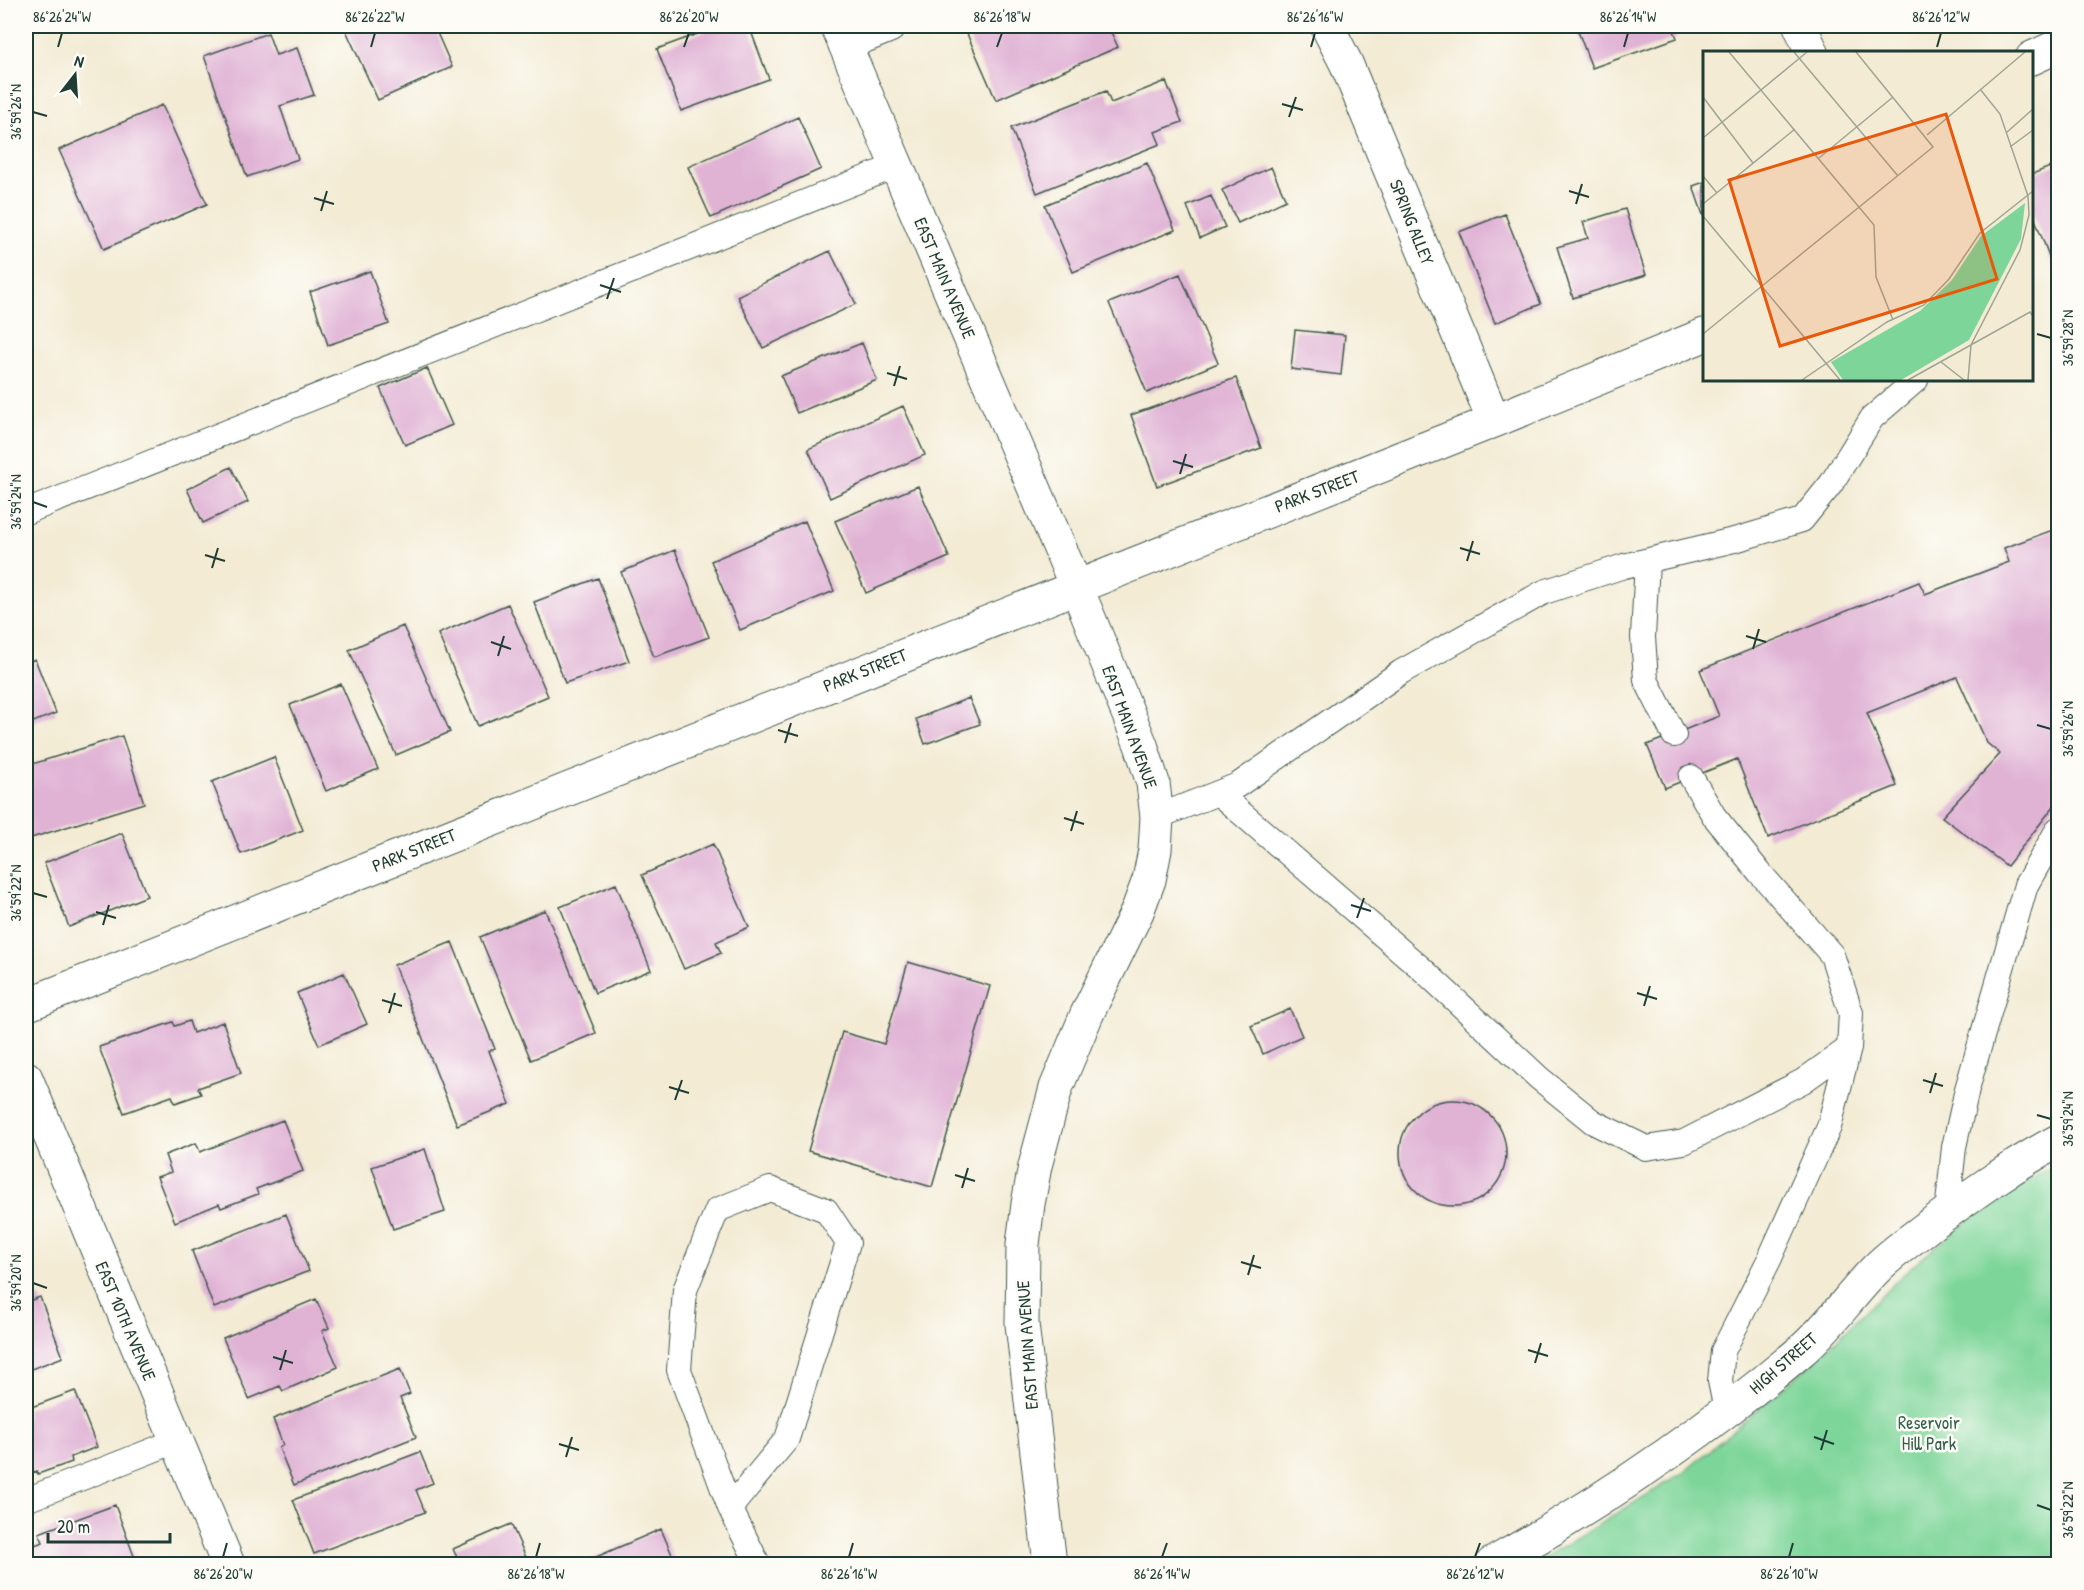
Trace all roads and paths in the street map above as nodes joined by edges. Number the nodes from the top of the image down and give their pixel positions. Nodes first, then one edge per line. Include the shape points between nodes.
1 (889, 26) edge
2 (1326, 26) edge
3 (1800, 26) edge
4 (841, 35) edge
5 (2058, 46) edge
6 (1812, 51) edge
7 (2033, 57) edge
8 (898, 165) junction
9 (1703, 334) edge
10 (1915, 381) edge
11 (1494, 421) junction
12 (26, 512) edge
13 (1647, 561) junction
14 (1076, 586) junction
15 (1674, 735) dead end
16 (1691, 777) dead end
17 (1218, 793) junction
18 (1157, 817) junction
19 (2058, 829) edge
20 (26, 1005) edge
21 (1849, 1048) junction
22 (26, 1078) edge
23 (2058, 1141) edge
24 (1947, 1213) junction
25 (1726, 1410) junction
26 (176, 1441) junction
27 (26, 1500) edge
28 (730, 1508) junction
29 (228, 1564) edge
30 (758, 1564) edge
31 (1050, 1564) edge
32 (1492, 1564) edge

1 - 4 street
2 - 11 street, SPRING ALLEY via 1346,63
3 - 6 street
4 - 8 street, EAST MAIN AVENUE
5 - 7 street
8 - 12 lane
8 - 14 street, EAST MAIN AVENUE
9 - 11 street, PARK STREET
10 - 13 lane via 1872,418 1831,484 1802,520
11 - 14 street, PARK STREET
13 - 15 lane via 1643,637 1646,680
13 - 17 lane via 1544,592 1401,672 1238,785
14 - 18 street, EAST MAIN AVENUE via 1141,745 1153,783
14 - 20 street, PARK STREET
16 - 21 lane via 1714,816 1832,955 1851,1013
17 - 18 lane
17 - 21 lane via 1422,969 1539,1078 1593,1122 1646,1148 1684,1142 1803,1081
18 - 31 street, EAST MAIN AVENUE via 1149,880 1056,1088 1028,1204 1022,1323
19 - 24 lane via 2026,885 1967,1089 1954,1147
21 - 25 lane via 1829,1127 1723,1351 1720,1381
22 - 26 street, EAST 10TH AVENUE
23 - 24 street, HIGH STREET
24 - 25 street, HIGH STREET via 1875,1271 1803,1349
25 - 32 street, HIGH STREET via 1617,1488
26 - 27 lane
26 - 29 street, EAST 10TH AVENUE
28 - 28 lane via 679,1370 685,1290 717,1210 770,1189 826,1210 848,1244 787,1438
28 - 30 lane

